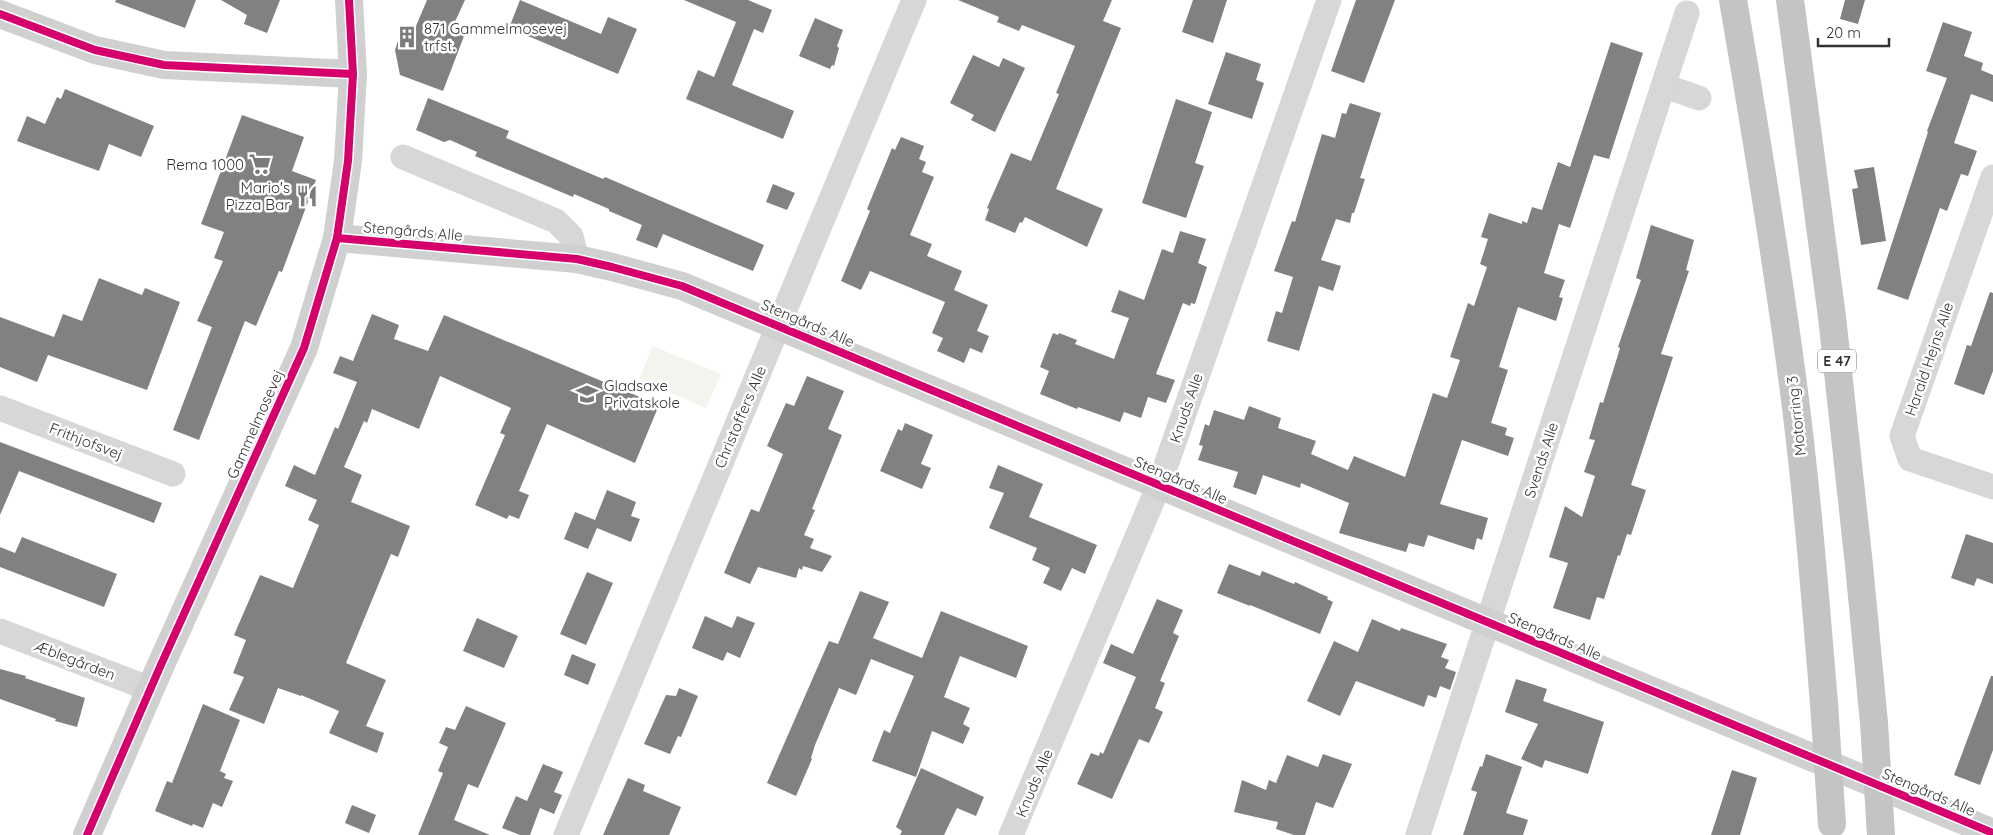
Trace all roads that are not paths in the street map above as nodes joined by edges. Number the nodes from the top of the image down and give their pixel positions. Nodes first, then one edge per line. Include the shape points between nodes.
1 (349, 0) edge
2 (914, 0) edge
3 (1329, 0) edge
4 (1733, 0) edge
5 (1790, 0) edge
6 (1687, 13) dead end
7 (0, 14) edge
8 (352, 74) junction
9 (1664, 86) junction
10 (1699, 98) dead end
11 (403, 157) dead end
12 (1993, 177) edge
13 (337, 238) junction
14 (577, 260) junction
15 (778, 326) junction
16 (0, 408) edge
17 (173, 474) dead end
18 (1159, 485) junction
19 (1993, 488) edge
20 (1487, 622) junction
21 (0, 631) edge
22 (150, 689) junction
23 (1833, 830) edge
24 (1993, 833) edge
25 (87, 835) edge
26 (566, 835) edge
27 (1011, 835) edge
28 (1418, 835) edge
29 (1882, 835) edge

1 - 8 street, Gammelmosevej
2 - 15 street, Christoffers Alle
3 - 18 street, Knuds Alle
4 - 23 highway, Motorring 3, bridge via 1793,385 1812,568
5 - 29 highway, E 47, bridge via 1832,317 1858,555
6 - 9 street, Svends Alle
7 - 8 street via 95,50 164,65
8 - 13 street, Gammelmosevej via 348,161
9 - 10 street
9 - 20 street, Svends Alle
11 - 14 street via 556,221 571,236
12 - 19 street, Harald Hejns Alle via 1902,436 1910,459
13 - 14 street, Stengårds Alle
13 - 22 street, Gammelmosevej via 304,348
14 - 15 street, Stengårds Alle via 682,286
15 - 18 street, Stengårds Alle
15 - 26 street, Christoffers Alle
16 - 17 street, Frithjofsvej
18 - 20 street, Stengårds Alle
18 - 27 street, Knuds Alle
20 - 24 street, Stengårds Alle
20 - 28 street, Svends Alle
21 - 22 street, Æblegården
22 - 25 street, Gammelmosevej

